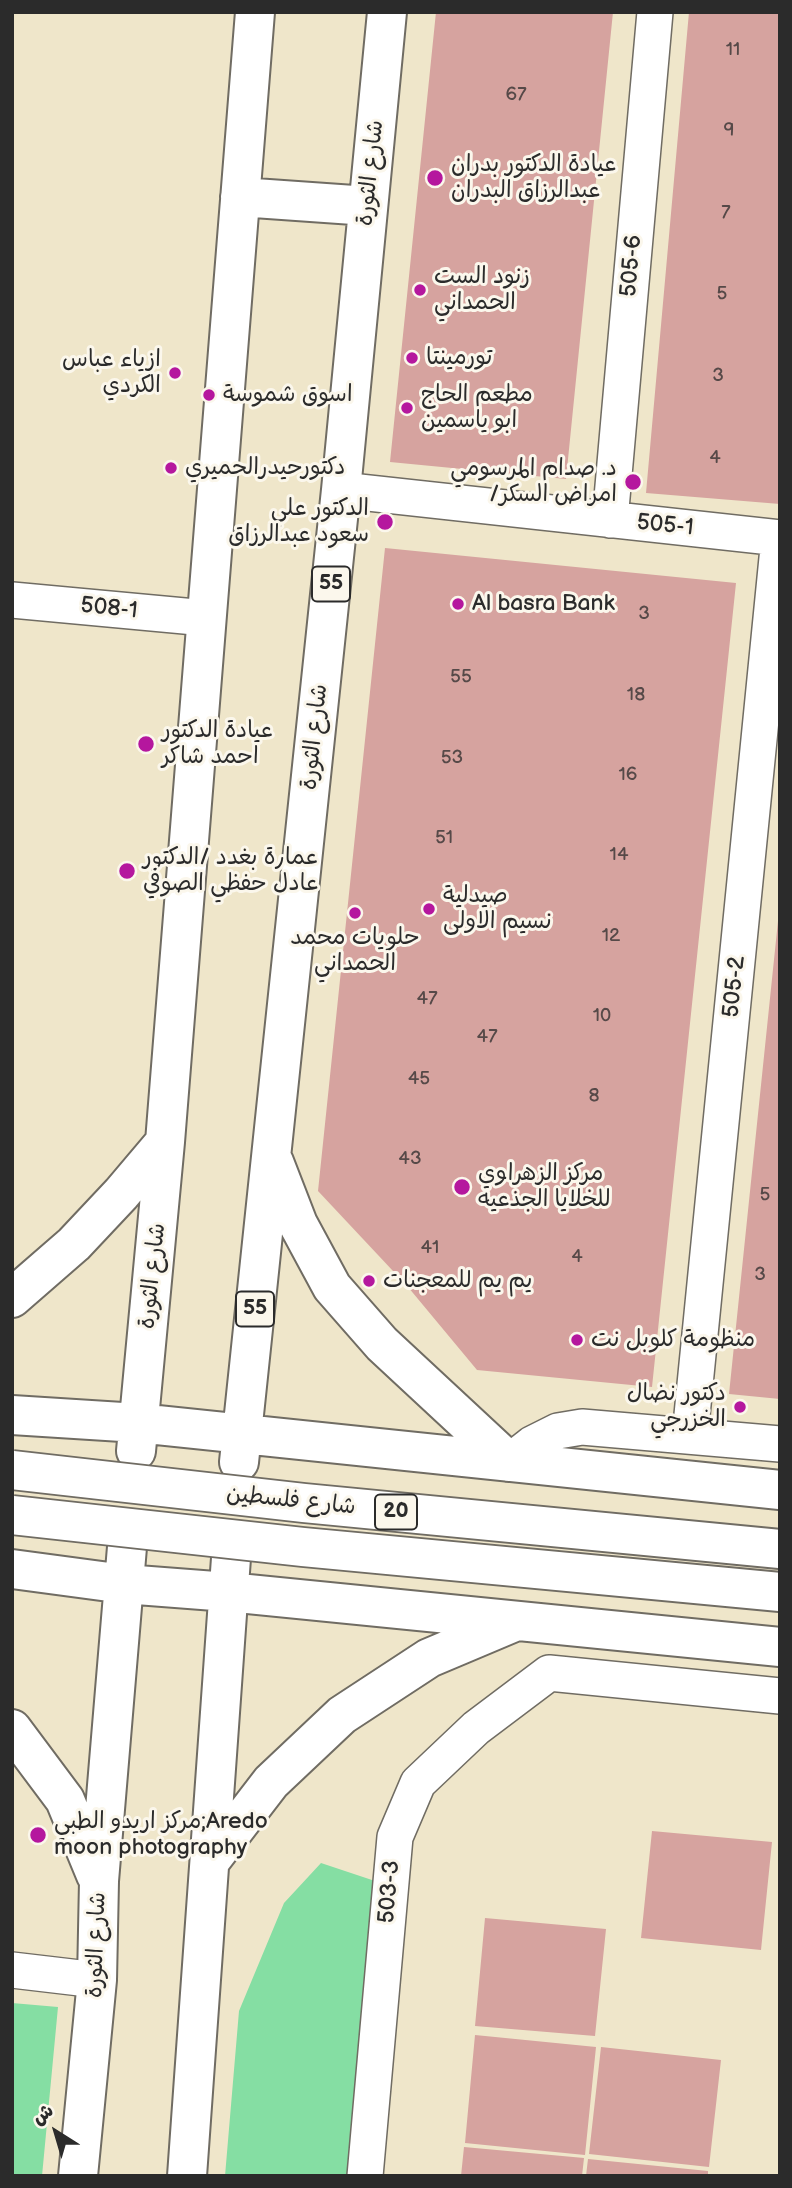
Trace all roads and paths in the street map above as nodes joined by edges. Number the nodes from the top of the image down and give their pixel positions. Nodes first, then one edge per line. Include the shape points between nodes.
1 (255, 12) edge
2 (387, 12) edge
3 (654, 12) edge
4 (240, 197) junction
5 (368, 206) junction
6 (341, 490) junction
7 (610, 520) junction
8 (780, 538) edge
9 (12, 600) edge
10 (206, 618) junction
11 (166, 1142) junction
12 (271, 1156) junction
13 (12, 1298) edge
14 (12, 1415) edge
15 (690, 1435) junction
16 (137, 1437) junction
17 (780, 1444) edge
18 (240, 1448) junction
19 (509, 1462) junction
20 (12, 1470) edge
21 (780, 1490) edge
22 (12, 1515) edge
23 (127, 1547) dead end
24 (780, 1549) edge
25 (12, 1569) edge
26 (230, 1575) junction
27 (124, 1584) junction
28 (780, 1592) edge
29 (516, 1621) junction
30 (780, 1647) edge
31 (780, 1696) edge
32 (12, 1729) edge
33 (211, 1860) junction
34 (99, 1881) junction
35 (12, 1970) edge
36 (97, 1980) junction
37 (78, 2176) edge
38 (187, 2176) edge
39 (365, 2176) edge

1 - 4 main road, شارع الثورة
2 - 5 main road, شارع الثورة / 55
3 - 7 street, 505-6
4 - 5 main road
4 - 10 main road, شارع الثورة
5 - 6 main road, شارع الثورة / 55
6 - 7 street, 505-1
6 - 12 main road, شارع الثورة / 55
7 - 8 street, 505-1
8 - 15 street, 505-2
9 - 10 street, 508-1
10 - 11 main road, شارع الثورة
11 - 13 main road via 74,1244
11 - 16 main road, شارع الثورة
12 - 18 main road, شارع الثورة / 55
12 - 19 main road via 298,1224 332,1287 382,1344
14 - 16 main road
15 - 17 street
15 - 19 street via 582,1427 541,1439
16 - 18 main road
18 - 19 main road
19 - 21 main road
20 - 24 main road, شارع فلسطين / 20, bridge
22 - 28 main road, شارع فلسطين / 20, bridge
23 - 27 main road, شارع الثورة
25 - 27 main road
26 - 27 main road
26 - 29 main road
26 - 33 main road
27 - 34 main road, شارع الثورة
29 - 30 main road
29 - 33 main road via 429,1658 341,1715 271,1782
31 - 39 street, 503-3 via 549,1672 475,1728 418,1783 395,1837
32 - 34 main road via 65,1800
33 - 38 main road
34 - 36 main road, شارع الثورة
35 - 36 street
36 - 37 main road, شارع الثورة

